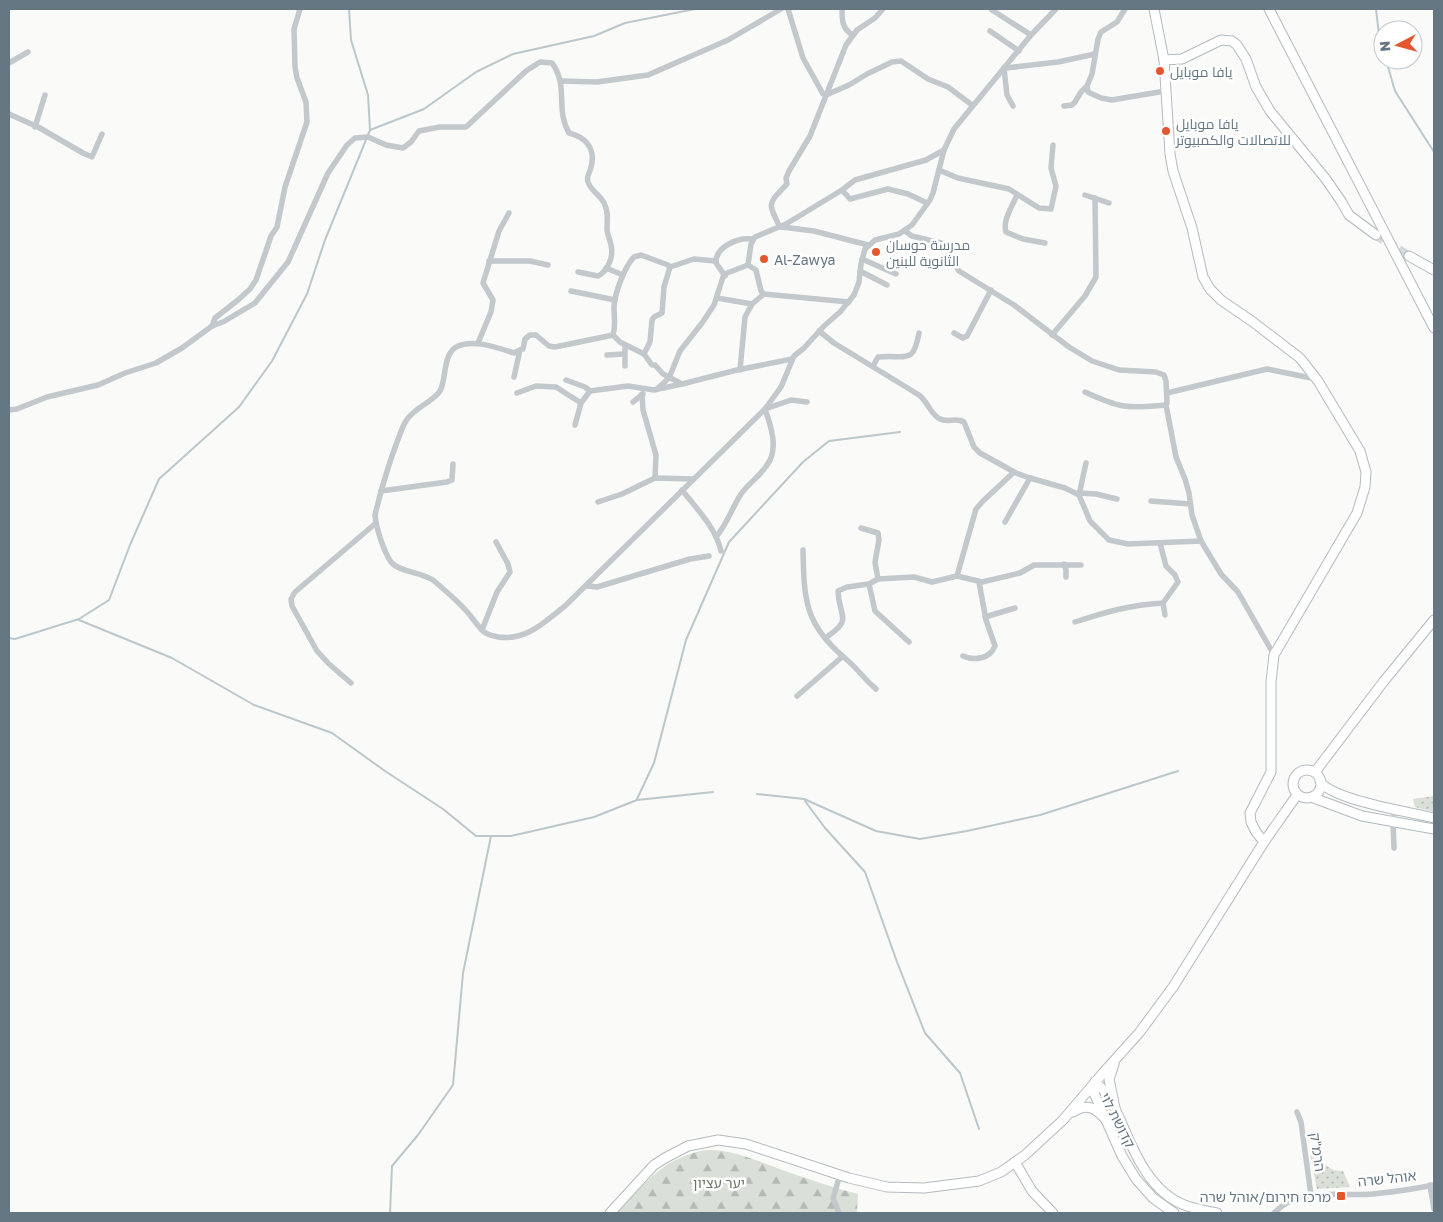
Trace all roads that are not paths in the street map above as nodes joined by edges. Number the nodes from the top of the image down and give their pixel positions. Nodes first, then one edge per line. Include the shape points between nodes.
1 (300, 9) edge
2 (781, 9) edge
3 (788, 9) edge
4 (842, 9) edge
5 (883, 9) edge
6 (1055, 9) edge
7 (1124, 9) edge
8 (1154, 9) edge
9 (1270, 9) edge
10 (992, 10) edge
11 (990, 31) dead end
12 (852, 35) junction
13 (1031, 35) junction
14 (1019, 51) junction
15 (28, 52) dead end
16 (1095, 54) junction
17 (1164, 60) junction
18 (9, 63) edge
19 (1004, 68) junction
20 (561, 81) junction
21 (1087, 86) junction
22 (1164, 91) junction
23 (46, 95) dead end
24 (826, 95) junction
25 (972, 106) junction
26 (1013, 106) dead end
27 (1064, 106) dead end
28 (9, 114) edge
29 (35, 127) junction
30 (102, 134) dead end
31 (1052, 145) dead end
32 (944, 150) junction
33 (939, 170) junction
34 (842, 190) junction
35 (1017, 195) junction
36 (1085, 195) dead end
37 (1095, 198) junction
38 (928, 203) junction
39 (1109, 203) dead end
40 (509, 213) dead end
41 (780, 227) junction
42 (905, 231) junction
43 (1376, 234) tunnel mouth
44 (752, 240) junction
45 (1045, 243) dead end
46 (868, 245) junction
47 (1409, 256) tunnel mouth
48 (862, 259) junction
49 (489, 261) junction
50 (715, 261) junction
51 (548, 265) dead end
52 (748, 265) junction
53 (670, 267) junction
54 (606, 268) junction
55 (1434, 270) edge
56 (860, 271) junction
57 (578, 272) dead end
58 (896, 274) dead end
59 (623, 275) junction
60 (725, 276) junction
61 (887, 285) dead end
62 (991, 290) junction
63 (571, 291) dead end
64 (764, 294) junction
65 (717, 298) junction
66 (615, 300) junction
67 (849, 302) junction
68 (752, 304) junction
69 (212, 326) junction
70 (1434, 328) edge
71 (819, 331) junction
72 (919, 333) dead end
73 (954, 333) dead end
74 (613, 335) junction
75 (1052, 335) junction
76 (478, 343) junction
77 (625, 345) junction
78 (520, 350) junction
79 (624, 354) junction
80 (644, 354) junction
81 (607, 355) dead end
82 (792, 359) junction
83 (625, 366) dead end
84 (873, 366) junction
85 (740, 370) junction
86 (514, 377) dead end
87 (669, 378) junction
88 (566, 380) dead end
89 (1316, 380) junction
90 (682, 384) junction
91 (649, 389) junction
92 (656, 389) junction
93 (590, 391) junction
94 (1085, 392) dead end
95 (518, 393) dead end
96 (1167, 393) junction
97 (642, 394) junction
98 (633, 402) dead end
99 (807, 402) dead end
100 (581, 403) junction
101 (1166, 405) junction
102 (765, 409) junction
103 (9, 410) edge
104 (575, 425) dead end
105 (1086, 463) dead end
106 (454, 464) dead end
107 (1014, 472) junction
108 (654, 478) junction
109 (1030, 478) junction
110 (693, 480) junction
111 (682, 490) junction
112 (381, 491) junction
113 (1079, 494) junction
114 (1117, 499) dead end
115 (1151, 501) dead end
116 (598, 502) dead end
117 (1190, 504) junction
118 (1005, 522) dead end
119 (376, 523) junction
120 (861, 528) dead end
121 (716, 537) junction
122 (1201, 541) junction
123 (496, 542) dead end
124 (1160, 544) junction
125 (803, 550) dead end
126 (721, 551) dead end
127 (709, 556) dead end
128 (1064, 564) junction
129 (1080, 565) dead end
130 (956, 576) junction
131 (1066, 577) dead end
132 (878, 580) junction
133 (979, 582) junction
134 (870, 584) junction
135 (588, 586) junction
136 (1163, 603) junction
137 (1015, 608) dead end
138 (1165, 615) dead end
139 (985, 617) junction
140 (1434, 620) edge
141 (1075, 622) dead end
142 (482, 630) junction
143 (826, 638) junction
144 (909, 642) dead end
145 (1274, 655) junction
146 (963, 656) dead end
147 (842, 657) junction
148 (351, 683) dead end
149 (876, 689) dead end
150 (797, 696) dead end
151 (1318, 776) junction
152 (1297, 795) junction
153 (1311, 797) junction
154 (1395, 809) junction
155 (1434, 818) edge
156 (1392, 822) junction
157 (1434, 829) edge
158 (1264, 842) junction
159 (1394, 848) dead end
160 (1118, 1057) junction
161 (1095, 1082) junction
162 (1115, 1108) junction
163 (1297, 1112) dead end
164 (1066, 1117) junction
165 (1107, 1121) junction
166 (1015, 1162) junction
167 (840, 1176) junction
168 (1432, 1185) edge
169 (1311, 1195) junction
170 (1284, 1204) junction
171 (1434, 1208) edge
172 (1183, 1209) edge
173 (610, 1213) edge
174 (839, 1213) edge
175 (1053, 1213) edge
176 (1174, 1213) edge
177 (1217, 1213) edge
178 (1274, 1213) edge
179 (1279, 1213) edge

1 - 69 street via 294,29 295,67 306,102 308,122 285,187 277,227 256,280 250,289 215,318
2 - 20 street via 728,40 648,75 596,82
3 - 24 street via 803,58
4 - 12 street via 843,24
5 - 12 street
6 - 13 street
7 - 16 street via 1117,22 1101,32
8 - 17 main road
9 - 70 main road
10 - 13 street
11 - 14 street
12 - 24 street
13 - 14 street
14 - 19 street
15 - 18 street
16 - 19 street
16 - 21 street
17 - 22 main road
17 - 43 main road via 1182,59 1221,40 1238,45 1270,111 1325,178 1349,215
19 - 25 street
19 - 26 street via 1007,95
20 - 54 street via 565,125 569,132 582,137 587,143 592,158 588,185 598,194 607,210 612,251
20 - 69 street via 552,63 540,62 466,127 418,131 403,148 368,137 355,138 328,173 288,262 274,281 255,303
21 - 22 street via 1088,92 1108,100
21 - 27 street via 1075,102
22 - 89 main road via 1173,171 1193,231 1203,277 1221,300 1300,358
23 - 29 street
24 - 25 street via 892,62 901,61 928,79 948,86
24 - 41 street via 810,136 789,171 787,184 770,203
25 - 32 street via 954,128
28 - 29 street
29 - 30 street via 92,156
31 - 35 street via 1051,168 1056,186 1051,209 1039,208
32 - 33 street
32 - 34 street via 926,160 858,179
33 - 35 street via 958,178 1002,187
33 - 38 street
34 - 38 street via 850,199 891,189
34 - 41 street
35 - 45 street via 1004,228 1006,232
36 - 37 street
37 - 39 street
37 - 75 street via 1096,277 1085,296
38 - 42 street
40 - 49 street
41 - 44 street
41 - 46 street via 814,231
42 - 46 street
42 - 62 street via 912,236 945,244 959,270
44 - 50 street via 721,249
44 - 52 street
46 - 48 street
47 - 55 main road
48 - 56 street
48 - 58 street
49 - 51 street via 530,261
49 - 76 street via 483,283 493,300
50 - 53 street via 694,259
50 - 60 street
52 - 60 street
52 - 64 street via 756,270
53 - 59 street via 637,255
53 - 80 street via 662,313 652,320 650,342
54 - 57 street via 598,276
54 - 59 street
56 - 61 street
56 - 67 street via 857,288
59 - 66 street
60 - 65 street
62 - 73 street via 967,336 964,338
62 - 75 street
63 - 66 street
64 - 67 street
64 - 68 street
65 - 68 street
65 - 87 street via 680,351
66 - 74 street
67 - 71 street
68 - 85 street via 744,321
69 - 103 street via 156,363 98,385
71 - 82 street
71 - 84 street via 834,344
72 - 84 street via 912,355 878,357
74 - 77 street
74 - 78 street via 559,348 530,335
75 - 96 street via 1101,365 1119,370 1161,373
76 - 78 street via 514,353
76 - 112 street via 458,346 452,352 444,370 441,389 406,420
77 - 79 street
77 - 80 street
78 - 86 street
79 - 81 street
79 - 83 street
80 - 87 street
82 - 85 street
82 - 102 street via 780,387
84 - 107 street via 924,399 937,417 964,422 976,450
85 - 90 street
87 - 90 street
87 - 92 street
88 - 93 street
89 - 96 street via 1267,369
89 - 145 main road via 1360,451 1366,472 1365,487 1357,513
90 - 92 street
91 - 92 street
91 - 93 street via 624,386
91 - 97 street
93 - 100 street
94 - 101 street via 1127,408
95 - 100 street via 532,387 556,387
96 - 101 street
97 - 98 street
97 - 108 street via 643,410 656,456
99 - 102 street via 791,400
100 - 104 street
101 - 117 street via 1176,457
102 - 110 street
102 - 121 street via 771,427 772,454 767,465 742,492
105 - 113 street
106 - 112 street via 452,480 447,482
107 - 109 street
107 - 130 street via 976,509
108 - 110 street
108 - 116 street
109 - 113 street
109 - 118 street
110 - 111 street
111 - 121 street
111 - 135 street
112 - 119 street
113 - 114 street
113 - 124 street via 1090,521 1109,540 1128,544
115 - 117 street
117 - 122 street
119 - 142 street via 392,563 430,578
119 - 148 street via 294,592 291,599 317,651
120 - 132 street via 878,532 875,562
121 - 126 street
122 - 124 street
122 - 145 street via 1221,574 1238,592
123 - 142 street via 510,572 497,592
124 - 136 street via 1168,569 1178,582
125 - 143 street via 809,612 817,630
127 - 135 street via 597,587
128 - 129 street
128 - 131 street
128 - 133 street via 1034,565 1028,567 1025,574
130 - 132 street via 932,582 914,577
130 - 133 street
132 - 134 street
133 - 139 street
134 - 143 street via 838,591 842,624
134 - 144 street via 875,611
135 - 142 street via 523,636 497,637
136 - 138 street
136 - 141 street via 1122,608
137 - 139 street
139 - 146 street via 994,644 993,651 977,658
140 - 151 main road via 1384,681
143 - 147 street
145 - 158 main road via 1271,772 1250,813 1251,822
147 - 149 street
147 - 150 street
151 - 152 main road via 1302,770 1294,777 1293,787
151 - 153 main road via 1319,791
151 - 154 main road via 1328,788 1354,799
152 - 153 main road
152 - 158 main road
153 - 156 main road via 1350,812
154 - 155 main road
154 - 156 street
156 - 157 main road
156 - 159 street
158 - 160 main road via 1173,987
160 - 161 main road
160 - 162 main road via 1109,1079
161 - 162 main road, קדושת לוי via 1106,1092
161 - 164 main road
161 - 165 main road, קדושת לוי via 1094,1093
162 - 172 main road, קדושת לוי via 1146,1172
163 - 169 street, הרמ"ק
164 - 165 main road via 1082,1108 1092,1107
164 - 166 main road
165 - 176 main road, קדושת לוי via 1136,1179 1152,1198
166 - 167 main road via 1002,1172 979,1181 924,1188 887,1187
166 - 175 main road via 1032,1191
167 - 173 main road via 746,1144 718,1140 702,1142 675,1152 654,1165
167 - 174 street via 833,1198
168 - 169 street, אוהל שרה via 1372,1194
168 - 171 street
169 - 170 street, אוהל שרה
170 - 178 street, אוהל שרה
170 - 179 street
172 - 177 main road, קדושת לוי

